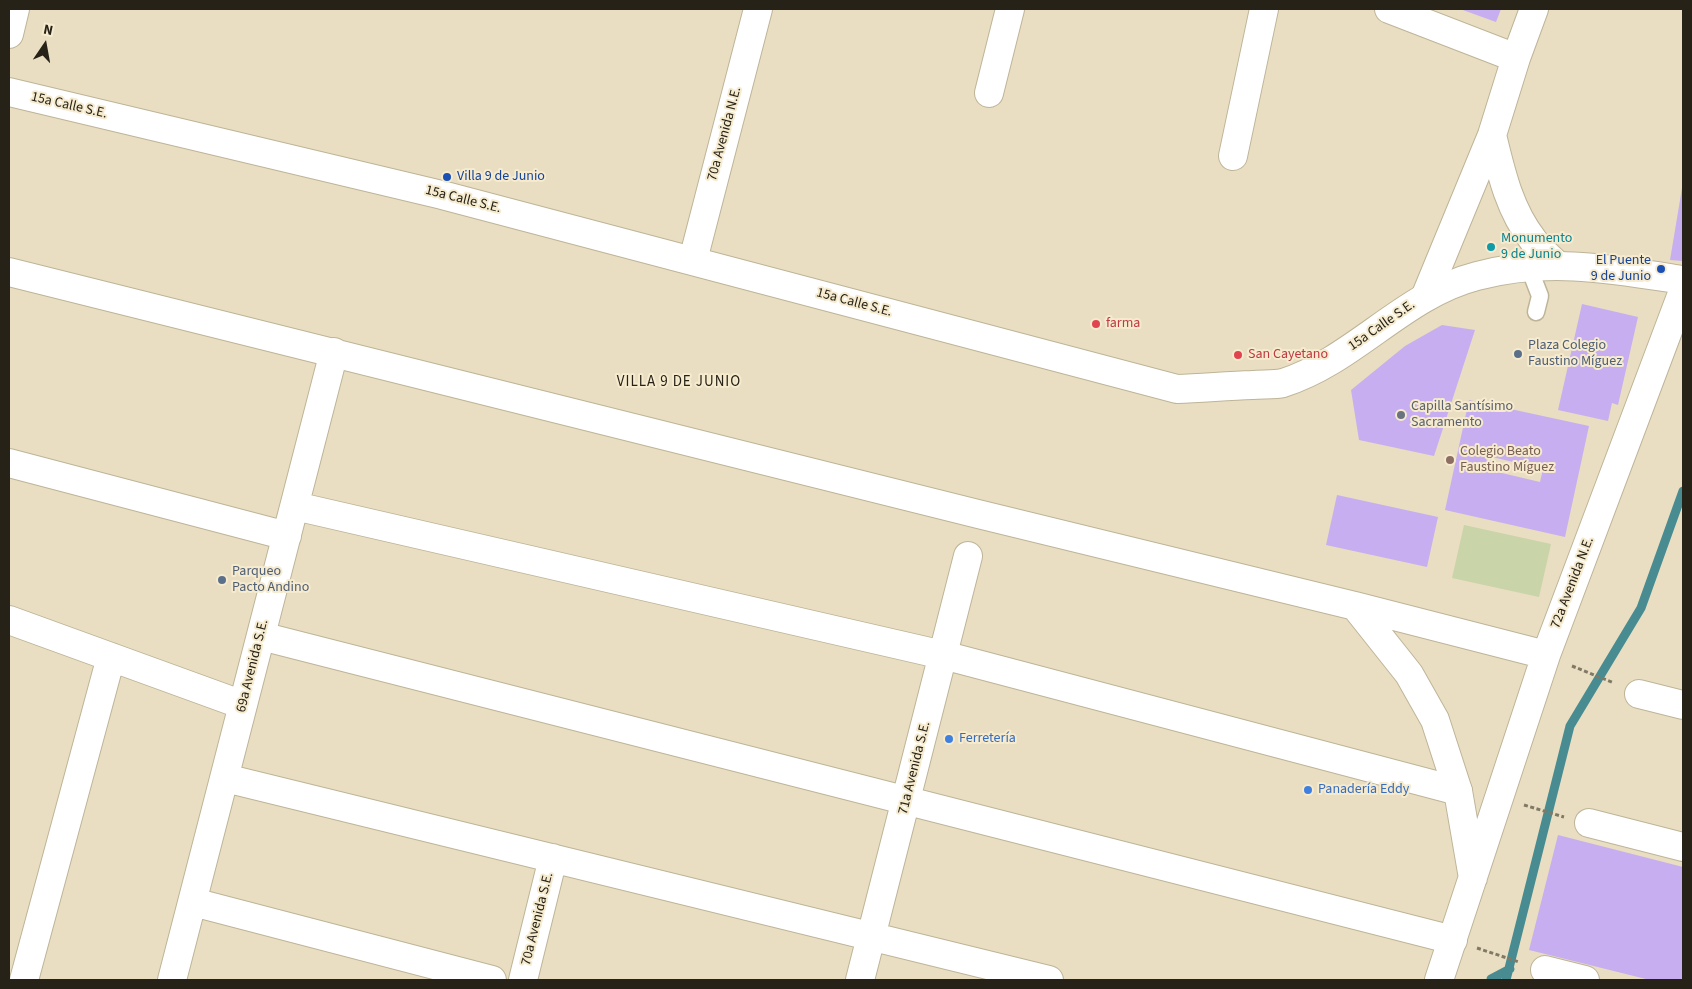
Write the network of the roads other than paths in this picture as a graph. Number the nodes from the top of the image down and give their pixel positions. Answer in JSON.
{"nodes":[{"id":1,"x":15,"y":9,"type":"edge"},
{"id":2,"x":758,"y":9,"type":"edge"},
{"id":3,"x":1010,"y":9,"type":"edge"},
{"id":4,"x":1264,"y":9,"type":"edge"},
{"id":5,"x":1389,"y":9,"type":"edge"},
{"id":6,"x":1534,"y":9,"type":"edge"},
{"id":7,"x":9,"y":34,"type":"edge"},
{"id":8,"x":1516,"y":58,"type":"junction"},
{"id":9,"x":9,"y":92,"type":"edge"},
{"id":10,"x":989,"y":94,"type":"dead end"},
{"id":11,"x":1492,"y":135,"type":"junction"},
{"id":12,"x":1233,"y":156,"type":"dead end"},
{"id":13,"x":693,"y":260,"type":"junction"},
{"id":14,"x":1528,"y":265,"type":"junction"},
{"id":15,"x":1557,"y":265,"type":"junction"},
{"id":16,"x":9,"y":272,"type":"edge"},
{"id":17,"x":1683,"y":280,"type":"edge"},
{"id":18,"x":1683,"y":291,"type":"edge"},
{"id":19,"x":1426,"y":295,"type":"junction"},
{"id":20,"x":1536,"y":312,"type":"dead end"},
{"id":21,"x":334,"y":352,"type":"junction"},
{"id":22,"x":9,"y":463,"type":"edge"},
{"id":23,"x":295,"y":506,"type":"junction"},
{"id":24,"x":287,"y":536,"type":"junction"},
{"id":25,"x":968,"y":556,"type":"dead end"},
{"id":26,"x":1354,"y":606,"type":"junction"},
{"id":27,"x":9,"y":620,"type":"edge"},
{"id":28,"x":261,"y":636,"type":"junction"},
{"id":29,"x":943,"y":655,"type":"junction"},
{"id":30,"x":111,"y":657,"type":"junction"},
{"id":31,"x":1556,"y":660,"type":"junction"},
{"id":32,"x":1639,"y":694,"type":"dead end"},
{"id":33,"x":1683,"y":704,"type":"edge"},
{"id":34,"x":243,"y":705,"type":"junction"},
{"id":35,"x":225,"y":778,"type":"junction"},
{"id":36,"x":1458,"y":791,"type":"junction"},
{"id":37,"x":907,"y":800,"type":"junction"},
{"id":38,"x":1579,"y":820,"type":"road end"},
{"id":39,"x":1683,"y":847,"type":"edge"},
{"id":40,"x":553,"y":858,"type":"junction"},
{"id":41,"x":1473,"y":878,"type":"junction"},
{"id":42,"x":193,"y":902,"type":"junction"},
{"id":43,"x":871,"y":936,"type":"junction"},
{"id":44,"x":1463,"y":943,"type":"junction"},
{"id":45,"x":1533,"y":966,"type":"road end"},
{"id":46,"x":24,"y":980,"type":"edge"},
{"id":47,"x":172,"y":980,"type":"edge"},
{"id":48,"x":492,"y":980,"type":"edge"},
{"id":49,"x":523,"y":980,"type":"edge"},
{"id":50,"x":860,"y":980,"type":"edge"},
{"id":51,"x":1049,"y":980,"type":"edge"},
{"id":52,"x":1439,"y":980,"type":"edge"},
{"id":53,"x":1585,"y":980,"type":"edge"}],
"edges":[{"from":1,"to":7,"type":"street"},
{"from":2,"to":13,"type":"street","name":"70a Avenida N.E."},
{"from":3,"to":10,"type":"street"},
{"from":4,"to":12,"type":"street"},
{"from":5,"to":8,"type":"street"},
{"from":6,"to":8,"type":"street"},
{"from":8,"to":11,"type":"street"},
{"from":9,"to":13,"type":"street","name":"15a Calle S.E."},
{"from":11,"to":15,"type":"street"},
{"from":11,"to":19,"type":"street"},
{"from":13,"to":19,"type":"street","name":"15a Calle S.E."},
{"from":14,"to":15,"type":"street","name":"15a Calle S.E."},
{"from":14,"to":19,"type":"street","name":"15a Calle S.E."},
{"from":14,"to":20,"type":"lane"},
{"from":15,"to":17,"type":"street","name":"15a Calle S.E."},
{"from":16,"to":21,"type":"street"},
{"from":18,"to":31,"type":"street","name":"72a Avenida N.E."},
{"from":21,"to":23,"type":"street","name":"69a Avenida S.E."},
{"from":21,"to":26,"type":"street"},
{"from":22,"to":24,"type":"street"},
{"from":23,"to":24,"type":"street","name":"69a Avenida S.E."},
{"from":23,"to":29,"type":"street"},
{"from":24,"to":28,"type":"street","name":"69a Avenida S.E."},
{"from":25,"to":29,"type":"street","name":"71a Avenida S.E."},
{"from":26,"to":31,"type":"street"},
{"from":26,"to":36,"type":"street"},
{"from":27,"to":30,"type":"street"},
{"from":28,"to":34,"type":"street","name":"69a Avenida S.E."},
{"from":28,"to":37,"type":"street"},
{"from":29,"to":36,"type":"street"},
{"from":29,"to":37,"type":"street","name":"71a Avenida S.E."},
{"from":30,"to":34,"type":"street"},
{"from":30,"to":46,"type":"street"},
{"from":31,"to":41,"type":"street","name":"72a Avenida N.E."},
{"from":32,"to":33,"type":"street"},
{"from":34,"to":35,"type":"street","name":"69a Avenida S.E."},
{"from":35,"to":40,"type":"street"},
{"from":35,"to":42,"type":"street","name":"69a Avenida S.E."},
{"from":36,"to":41,"type":"street"},
{"from":37,"to":43,"type":"street","name":"71a Avenida S.E."},
{"from":37,"to":44,"type":"street"},
{"from":38,"to":39,"type":"street"},
{"from":40,"to":43,"type":"street"},
{"from":40,"to":49,"type":"street","name":"70a Avenida S.E."},
{"from":41,"to":44,"type":"street","name":"72a Avenida N.E."},
{"from":42,"to":47,"type":"street","name":"69a Avenida S.E."},
{"from":42,"to":48,"type":"street"},
{"from":43,"to":50,"type":"street","name":"71a Avenida S.E."},
{"from":43,"to":51,"type":"street"},
{"from":44,"to":52,"type":"street","name":"72a Avenida N.E."},
{"from":45,"to":53,"type":"street"}]}
